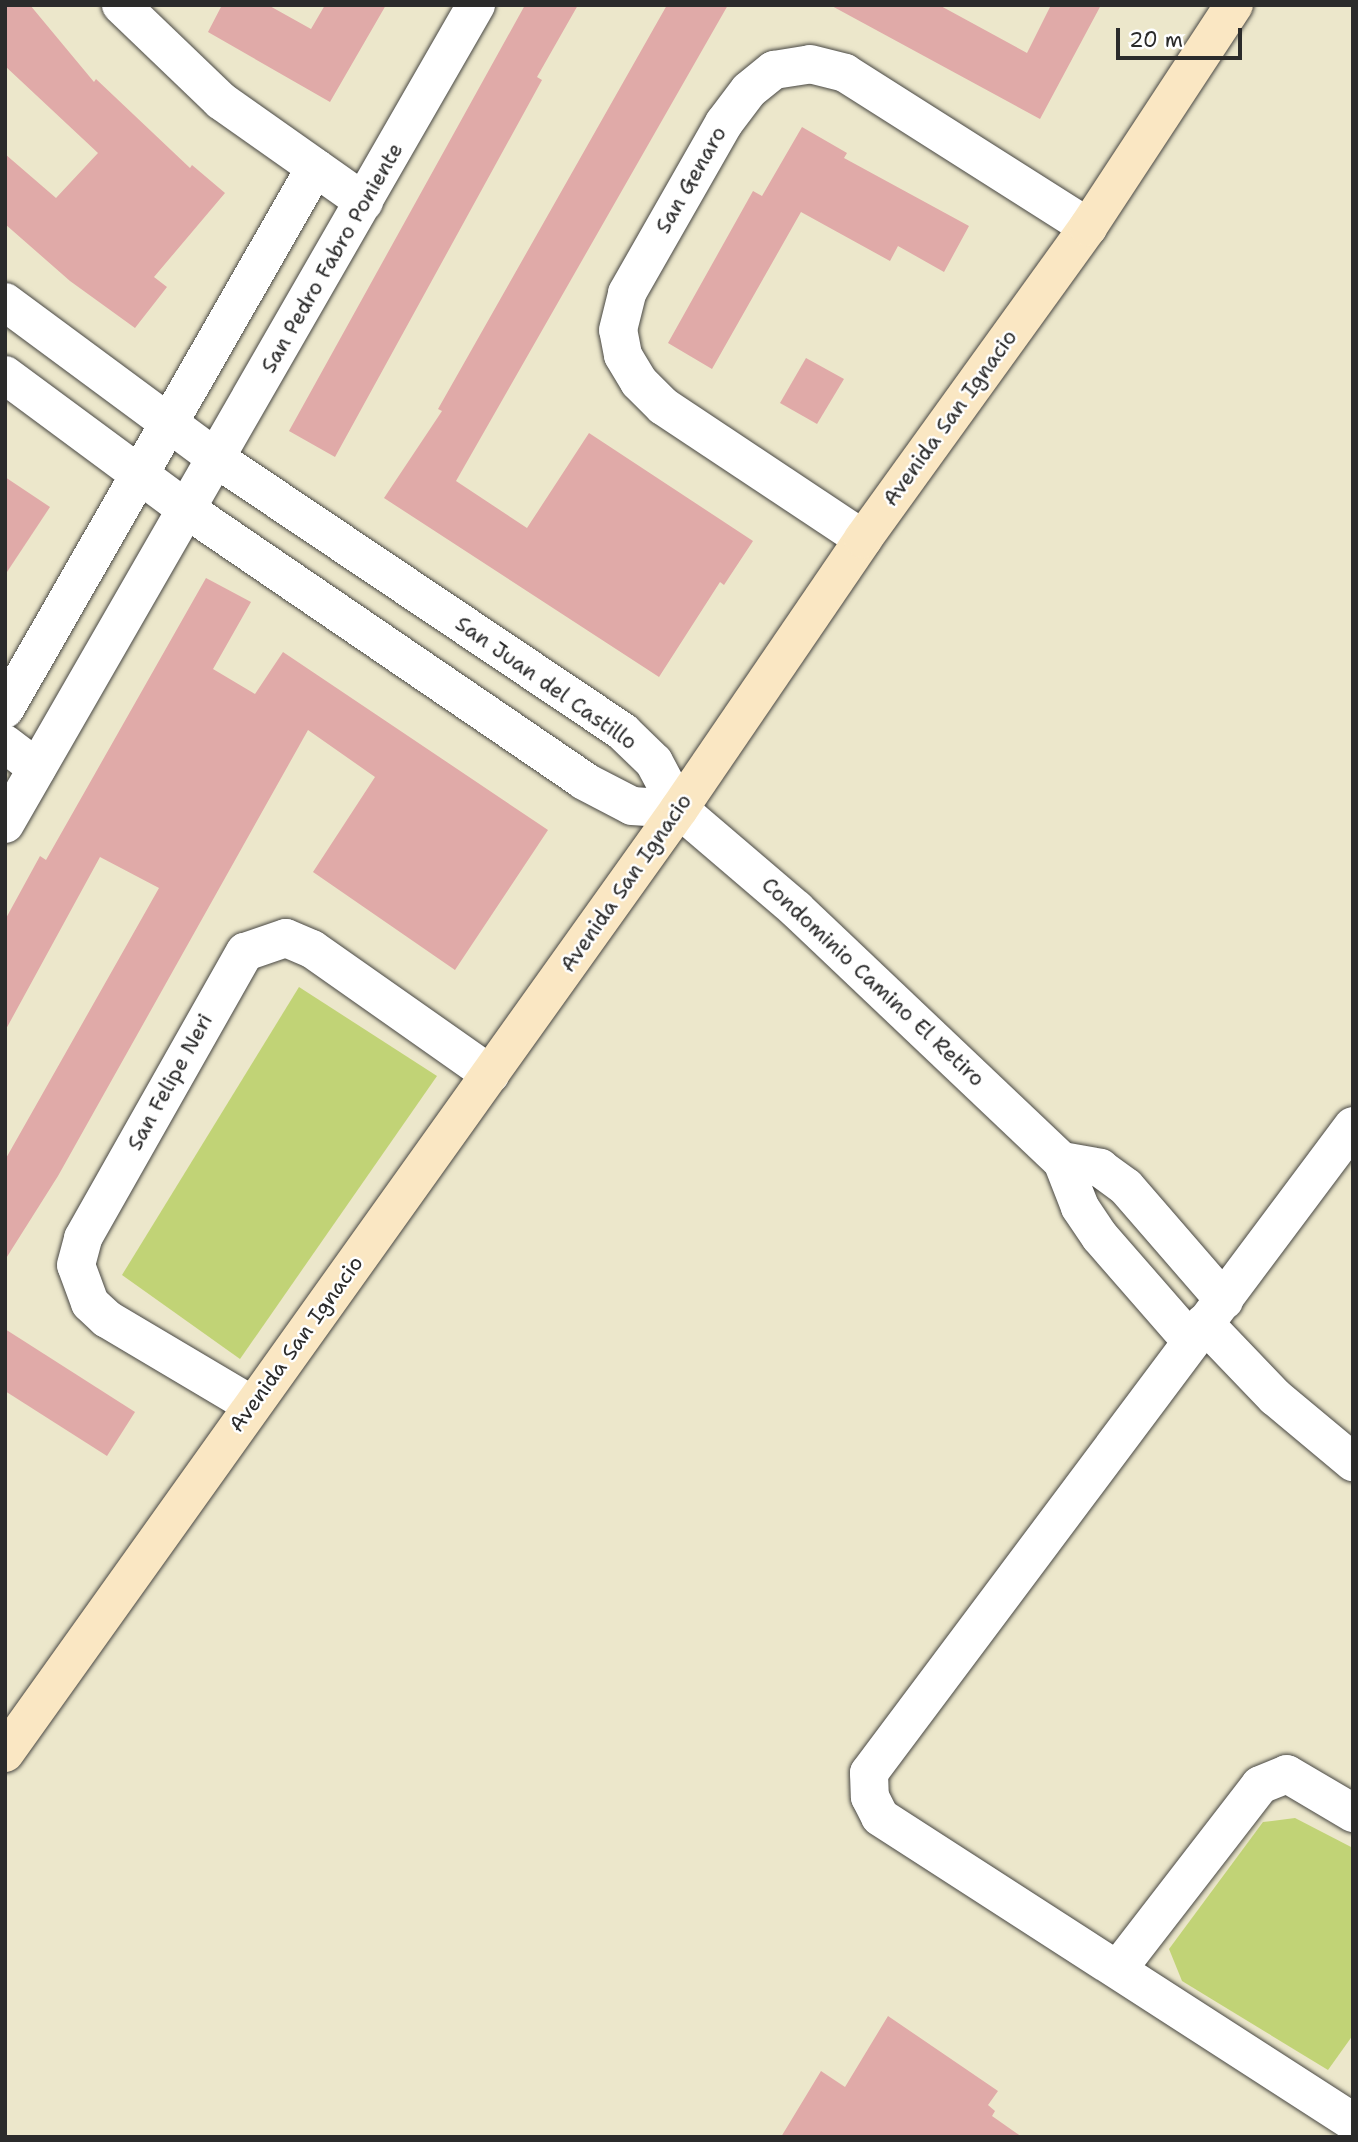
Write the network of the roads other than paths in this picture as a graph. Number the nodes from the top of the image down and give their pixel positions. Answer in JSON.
{"nodes":[{"id":1,"x":121,"y":5,"type":"edge"},
{"id":2,"x":476,"y":5,"type":"edge"},
{"id":3,"x":1234,"y":5,"type":"edge"},
{"id":4,"x":315,"y":168,"type":"junction"},
{"id":5,"x":364,"y":202,"type":"junction"},
{"id":6,"x":1088,"y":227,"type":"junction"},
{"id":7,"x":5,"y":302,"type":"edge"},
{"id":8,"x":5,"y":375,"type":"edge"},
{"id":9,"x":169,"y":425,"type":"junction"},
{"id":10,"x":217,"y":459,"type":"junction"},
{"id":11,"x":142,"y":476,"type":"junction"},
{"id":12,"x":186,"y":509,"type":"junction"},
{"id":13,"x":863,"y":539,"type":"junction"},
{"id":14,"x":344,"y":545,"type":"junction"},
{"id":15,"x":310,"y":594,"type":"junction"},
{"id":16,"x":5,"y":709,"type":"edge"},
{"id":17,"x":5,"y":744,"type":"edge"},
{"id":18,"x":37,"y":768,"type":"junction"},
{"id":19,"x":680,"y":809,"type":"junction"},
{"id":20,"x":5,"y":824,"type":"edge"},
{"id":21,"x":491,"y":1074,"type":"junction"},
{"id":22,"x":1353,"y":1126,"type":"edge"},
{"id":23,"x":1062,"y":1161,"type":"junction"},
{"id":24,"x":1206,"y":1321,"type":"junction"},
{"id":25,"x":252,"y":1405,"type":"junction"},
{"id":26,"x":1353,"y":1462,"type":"edge"},
{"id":27,"x":5,"y":1753,"type":"edge"},
{"id":28,"x":1353,"y":1813,"type":"edge"},
{"id":29,"x":1118,"y":1969,"type":"junction"},
{"id":30,"x":1353,"y":2122,"type":"edge"}],
"edges":[{"from":1,"to":4,"type":"street"},
{"from":2,"to":5,"type":"street","name":"San Pedro Fabro Poniente"},
{"from":3,"to":6,"type":"main road","name":"Avenida San Ignacio"},
{"from":4,"to":5,"type":"street"},
{"from":4,"to":9,"type":"street"},
{"from":5,"to":10,"type":"street","name":"San Pedro Fabro Poniente"},
{"from":6,"to":13,"type":"main road","name":"Avenida San Ignacio"},
{"from":6,"to":13,"type":"street","name":"San Genaro"},
{"from":7,"to":9,"type":"street","name":"San Juan del Castillo"},
{"from":8,"to":11,"type":"street"},
{"from":9,"to":10,"type":"street","name":"San Juan del Castillo"},
{"from":9,"to":11,"type":"street"},
{"from":10,"to":12,"type":"street","name":"San Pedro Fabro Poniente"},
{"from":10,"to":14,"type":"street","name":"San Juan del Castillo"},
{"from":11,"to":12,"type":"street"},
{"from":11,"to":16,"type":"street"},
{"from":12,"to":15,"type":"street"},
{"from":12,"to":18,"type":"street","name":"San Pedro Fabro Poniente"},
{"from":13,"to":19,"type":"main road","name":"Avenida San Ignacio"},
{"from":14,"to":15,"type":"street"},
{"from":14,"to":19,"type":"street","name":"San Juan del Castillo"},
{"from":15,"to":19,"type":"street"},
{"from":17,"to":18,"type":"street"},
{"from":18,"to":20,"type":"street","name":"San Pedro Fabro Poniente"},
{"from":19,"to":21,"type":"main road","name":"Avenida San Ignacio"},
{"from":19,"to":23,"type":"street","name":"Condominio Camino El Retiro"},
{"from":21,"to":25,"type":"main road","name":"Avenida San Ignacio"},
{"from":21,"to":25,"type":"street","name":"San Felipe Neri"},
{"from":22,"to":24,"type":"street"},
{"from":23,"to":24,"type":"street","name":"Condominio Camino El Retiro"},
{"from":23,"to":24,"type":"street"},
{"from":24,"to":26,"type":"street"},
{"from":24,"to":29,"type":"street"},
{"from":25,"to":27,"type":"main road","name":"Avenida San Ignacio"},
{"from":28,"to":29,"type":"street"},
{"from":29,"to":30,"type":"street"}]}
